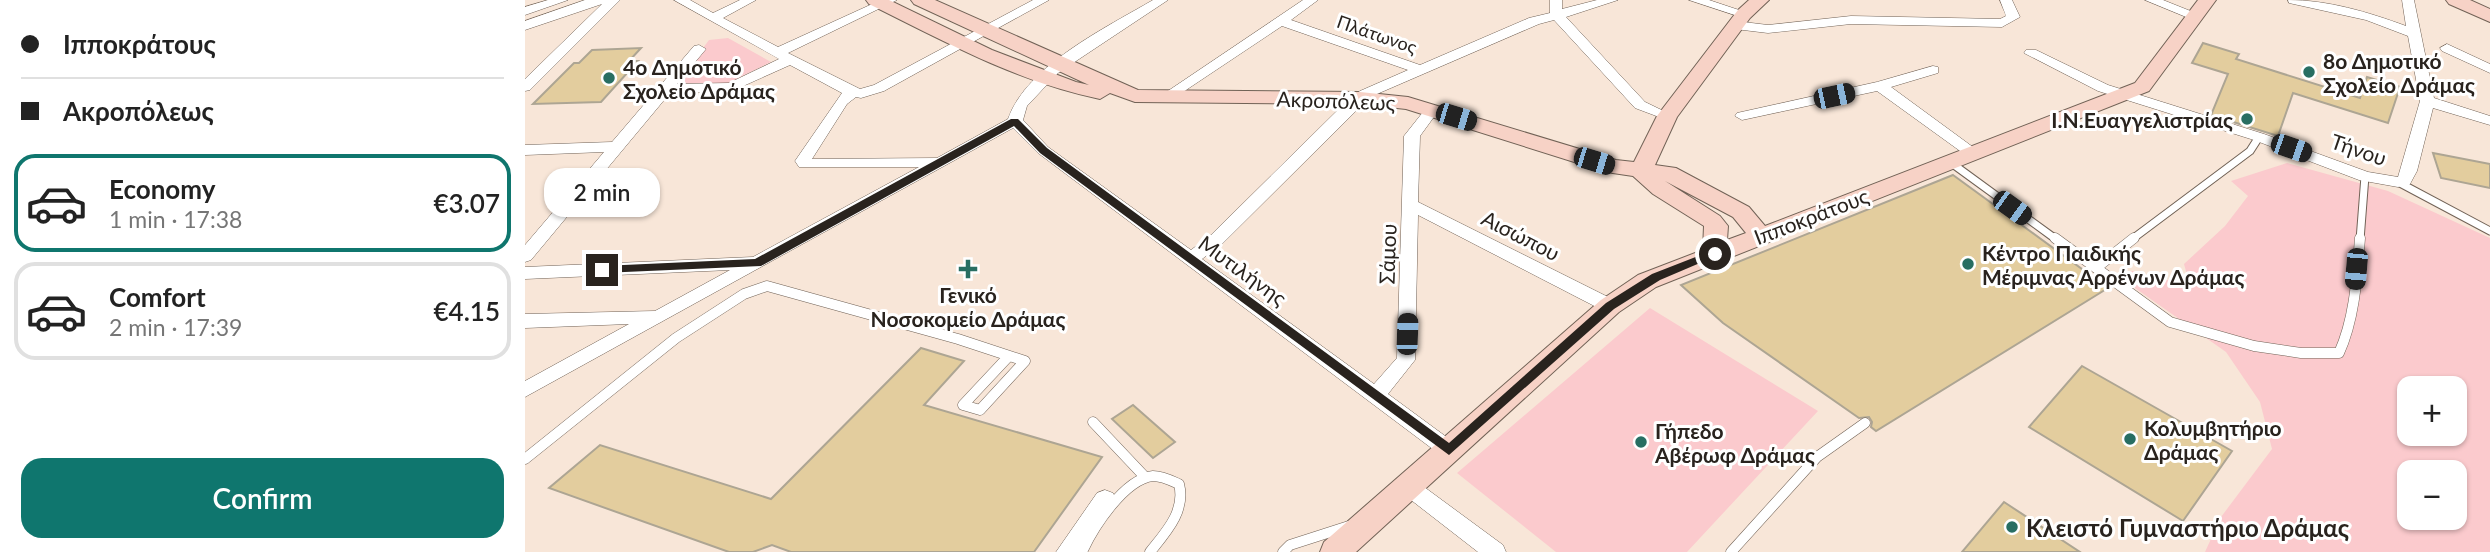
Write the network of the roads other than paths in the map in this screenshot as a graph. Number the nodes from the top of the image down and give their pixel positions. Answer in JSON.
{"nodes":[{"id":1,"x":563,"y":0,"type":"edge"},
{"id":2,"x":604,"y":0,"type":"edge"},
{"id":3,"x":614,"y":0,"type":"edge"},
{"id":4,"x":680,"y":0,"type":"edge"},
{"id":5,"x":751,"y":0,"type":"edge"},
{"id":6,"x":920,"y":0,"type":"edge"},
{"id":7,"x":1043,"y":0,"type":"edge"},
{"id":8,"x":1162,"y":0,"type":"edge"},
{"id":9,"x":1312,"y":0,"type":"edge"},
{"id":10,"x":1612,"y":0,"type":"edge"},
{"id":11,"x":1695,"y":0,"type":"edge"},
{"id":12,"x":2006,"y":0,"type":"edge"},
{"id":13,"x":2151,"y":0,"type":"edge"},
{"id":14,"x":2294,"y":0,"type":"edge"},
{"id":15,"x":2408,"y":0,"type":"edge"},
{"id":16,"x":2455,"y":0,"type":"edge"},
{"id":17,"x":882,"y":1,"type":"edge"},
{"id":18,"x":1556,"y":7,"type":"edge"},
{"id":19,"x":2202,"y":8,"type":"edge"},
{"id":20,"x":525,"y":12,"type":"edge"},
{"id":21,"x":1746,"y":13,"type":"edge"},
{"id":22,"x":2490,"y":16,"type":"edge"},
{"id":23,"x":712,"y":18,"type":"junction"},
{"id":24,"x":1281,"y":21,"type":"junction"},
{"id":25,"x":525,"y":26,"type":"edge"},
{"id":26,"x":986,"y":30,"type":"junction"},
{"id":27,"x":2416,"y":34,"type":"junction"},
{"id":28,"x":964,"y":42,"type":"junction"},
{"id":29,"x":699,"y":48,"type":"dead end"},
{"id":30,"x":2447,"y":48,"type":"dead end"},
{"id":31,"x":2031,"y":53,"type":"dead end"},
{"id":32,"x":783,"y":57,"type":"junction"},
{"id":33,"x":1061,"y":65,"type":"junction"},
{"id":34,"x":2490,"y":69,"type":"edge"},
{"id":35,"x":1421,"y":70,"type":"junction"},
{"id":36,"x":1933,"y":70,"type":"dead end"},
{"id":37,"x":1042,"y":78,"type":"junction"},
{"id":38,"x":1880,"y":86,"type":"junction"},
{"id":39,"x":525,"y":87,"type":"edge"},
{"id":40,"x":665,"y":89,"type":"junction"},
{"id":41,"x":852,"y":93,"type":"junction"},
{"id":42,"x":2126,"y":94,"type":"junction"},
{"id":43,"x":1135,"y":96,"type":"junction"},
{"id":44,"x":1166,"y":97,"type":"junction"},
{"id":45,"x":1360,"y":98,"type":"junction"},
{"id":46,"x":2427,"y":101,"type":"junction"},
{"id":47,"x":1432,"y":110,"type":"junction"},
{"id":48,"x":1667,"y":116,"type":"junction"},
{"id":49,"x":1742,"y":116,"type":"dead end"},
{"id":50,"x":1015,"y":121,"type":"junction"},
{"id":51,"x":2490,"y":121,"type":"edge"},
{"id":52,"x":2259,"y":137,"type":"junction"},
{"id":53,"x":617,"y":147,"type":"junction"},
{"id":54,"x":525,"y":150,"type":"edge"},
{"id":55,"x":1972,"y":153,"type":"junction"},
{"id":56,"x":939,"y":162,"type":"junction"},
{"id":57,"x":1950,"y":162,"type":"junction"},
{"id":58,"x":1641,"y":172,"type":"junction"},
{"id":59,"x":2365,"y":176,"type":"junction"},
{"id":60,"x":2398,"y":182,"type":"junction"},
{"id":61,"x":1412,"y":205,"type":"junction"},
{"id":62,"x":2490,"y":231,"type":"edge"},
{"id":63,"x":1761,"y":236,"type":"junction"},
{"id":64,"x":1715,"y":254,"type":"junction"},
{"id":65,"x":525,"y":256,"type":"edge"},
{"id":66,"x":1191,"y":259,"type":"junction"},
{"id":67,"x":757,"y":263,"type":"junction"},
{"id":68,"x":2096,"y":268,"type":"junction"},
{"id":69,"x":525,"y":272,"type":"edge"},
{"id":70,"x":1610,"y":306,"type":"junction"},
{"id":71,"x":660,"y":317,"type":"junction"},
{"id":72,"x":525,"y":321,"type":"edge"},
{"id":73,"x":1008,"y":357,"type":"junction"},
{"id":74,"x":525,"y":390,"type":"edge"},
{"id":75,"x":1375,"y":395,"type":"junction"},
{"id":76,"x":1093,"y":422,"type":"dead end"},
{"id":77,"x":1865,"y":423,"type":"dead end"},
{"id":78,"x":1449,"y":450,"type":"junction"},
{"id":79,"x":525,"y":459,"type":"edge"},
{"id":80,"x":1145,"y":477,"type":"junction"},
{"id":81,"x":1409,"y":487,"type":"junction"},
{"id":82,"x":1104,"y":499,"type":"junction"},
{"id":83,"x":1374,"y":517,"type":"junction"},
{"id":84,"x":1067,"y":552,"type":"edge"},
{"id":85,"x":1082,"y":552,"type":"edge"},
{"id":86,"x":1150,"y":552,"type":"edge"},
{"id":87,"x":1283,"y":552,"type":"edge"},
{"id":88,"x":1335,"y":552,"type":"edge"},
{"id":89,"x":1495,"y":552,"type":"edge"},
{"id":90,"x":1731,"y":552,"type":"edge"}],
"edges":[{"from":1,"to":20,"type":"street"},
{"from":2,"to":25,"type":"street"},
{"from":3,"to":39,"type":"street"},
{"from":4,"to":23,"type":"street"},
{"from":5,"to":23,"type":"street"},
{"from":6,"to":26,"type":"street","name":"Ακροπόλεως"},
{"from":7,"to":26,"type":"street"},
{"from":8,"to":33,"type":"street"},
{"from":9,"to":24,"type":"street"},
{"from":10,"to":18,"type":"street"},
{"from":11,"to":21,"type":"street"},
{"from":12,"to":21,"type":"street"},
{"from":13,"to":19,"type":"street"},
{"from":14,"to":27,"type":"street"},
{"from":15,"to":27,"type":"street","name":"Τήνου"},
{"from":16,"to":22,"type":"street"},
{"from":17,"to":28,"type":"street"},
{"from":17,"to":32,"type":"street"},
{"from":18,"to":35,"type":"street"},
{"from":18,"to":48,"type":"street"},
{"from":19,"to":42,"type":"street","name":"Ιπποκράτους"},
{"from":21,"to":48,"type":"street"},
{"from":23,"to":32,"type":"street"},
{"from":24,"to":35,"type":"street","name":"Πλάτωνος"},
{"from":24,"to":44,"type":"street"},
{"from":26,"to":28,"type":"street"},
{"from":26,"to":33,"type":"street","name":"Ακροπόλεως"},
{"from":27,"to":46,"type":"street","name":"Τήνου"},
{"from":28,"to":37,"type":"street"},
{"from":28,"to":41,"type":"street"},
{"from":29,"to":40,"type":"street"},
{"from":30,"to":34,"type":"street"},
{"from":31,"to":42,"type":"street","name":"Τήνου"},
{"from":32,"to":40,"type":"street"},
{"from":32,"to":41,"type":"street"},
{"from":33,"to":37,"type":"street"},
{"from":33,"to":43,"type":"street","name":"Ακροπόλεως"},
{"from":35,"to":45,"type":"street"},
{"from":36,"to":38,"type":"street"},
{"from":37,"to":43,"type":"street"},
{"from":37,"to":50,"type":"street"},
{"from":38,"to":49,"type":"street"},
{"from":38,"to":55,"type":"street"},
{"from":40,"to":53,"type":"street"},
{"from":41,"to":56,"type":"street"},
{"from":42,"to":52,"type":"street","name":"Τήνου"},
{"from":42,"to":55,"type":"street","name":"Ιπποκράτους"},
{"from":43,"to":44,"type":"street","name":"Ακροπόλεως"},
{"from":44,"to":45,"type":"street","name":"Ακροπόλεως"},
{"from":45,"to":47,"type":"street","name":"Ακροπόλεως"},
{"from":45,"to":66,"type":"street"},
{"from":46,"to":51,"type":"street"},
{"from":46,"to":60,"type":"street","name":"Τήνου"},
{"from":47,"to":58,"type":"street","name":"Ακροπόλεως"},
{"from":47,"to":61,"type":"street","name":"Σάμου"},
{"from":48,"to":58,"type":"street"},
{"from":50,"to":56,"type":"street"},
{"from":50,"to":66,"type":"street","name":"Μυτιλήνης"},
{"from":52,"to":59,"type":"street","name":"Τήνου"},
{"from":52,"to":68,"type":"lane"},
{"from":53,"to":54,"type":"street"},
{"from":53,"to":65,"type":"street"},
{"from":55,"to":57,"type":"street","name":"Ιπποκράτους"},
{"from":56,"to":67,"type":"street"},
{"from":57,"to":63,"type":"street","name":"Ιπποκράτους"},
{"from":57,"to":68,"type":"lane"},
{"from":58,"to":63,"type":"street"},
{"from":58,"to":64,"type":"street","name":"Ακροπόλεως"},
{"from":59,"to":60,"type":"street","name":"Τήνου"},
{"from":59,"to":68,"type":"lane"},
{"from":60,"to":62,"type":"lane"},
{"from":61,"to":70,"type":"street","name":"Αισώπου"},
{"from":61,"to":75,"type":"street","name":"Σάμου"},
{"from":63,"to":64,"type":"street","name":"Ιπποκράτους"},
{"from":64,"to":70,"type":"street","name":"Ιπποκράτους"},
{"from":66,"to":75,"type":"street","name":"Μυτιλήνης"},
{"from":67,"to":69,"type":"street"},
{"from":67,"to":71,"type":"street"},
{"from":70,"to":78,"type":"street","name":"Ιπποκράτους"},
{"from":71,"to":72,"type":"street"},
{"from":71,"to":74,"type":"street"},
{"from":73,"to":73,"type":"lane"},
{"from":73,"to":79,"type":"lane"},
{"from":75,"to":78,"type":"street","name":"Μυτιλήνης"},
{"from":76,"to":80,"type":"lane"},
{"from":77,"to":90,"type":"lane"},
{"from":78,"to":81,"type":"street","name":"Ιπποκράτους"},
{"from":80,"to":82,"type":"lane"},
{"from":80,"to":86,"type":"lane"},
{"from":81,"to":83,"type":"street","name":"Ιπποκράτους"},
{"from":81,"to":89,"type":"street"},
{"from":82,"to":84,"type":"street"},
{"from":82,"to":85,"type":"lane"},
{"from":83,"to":87,"type":"lane"},
{"from":83,"to":88,"type":"street","name":"Ιπποκράτους"}]}
